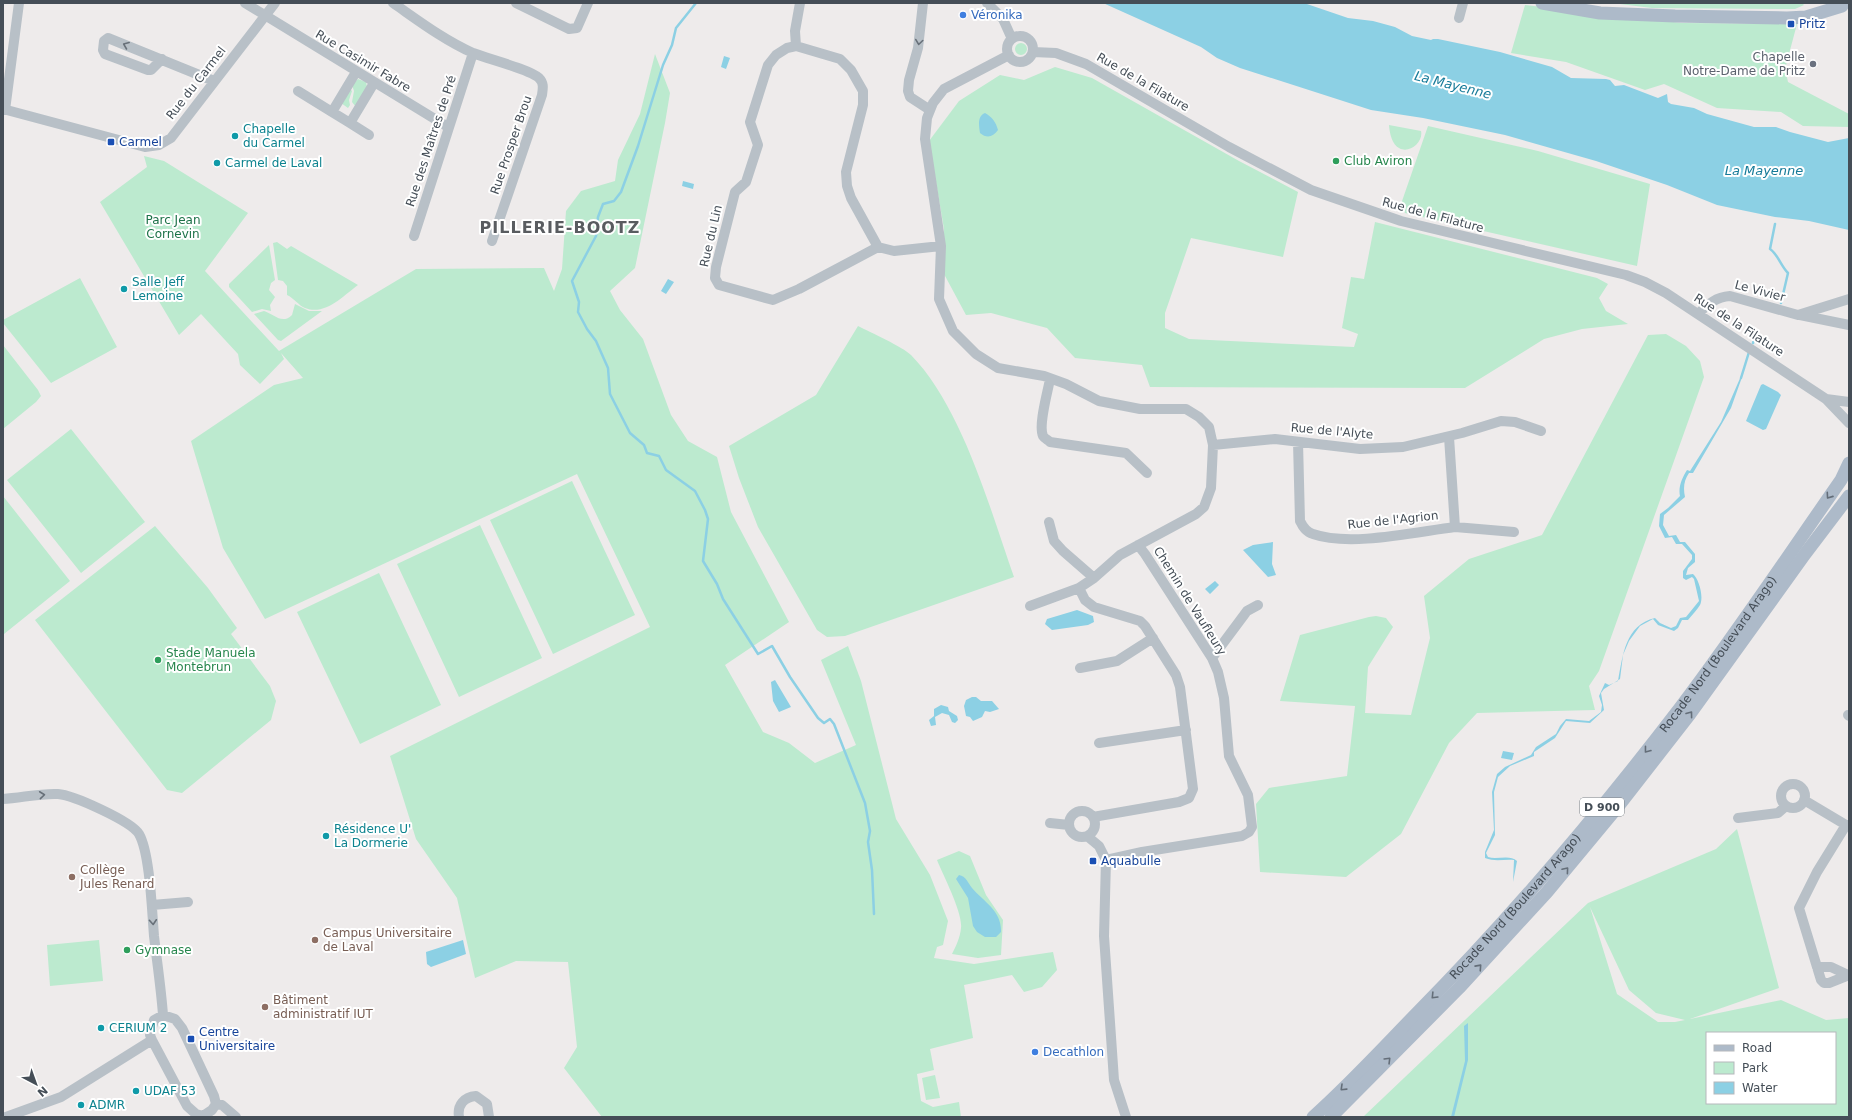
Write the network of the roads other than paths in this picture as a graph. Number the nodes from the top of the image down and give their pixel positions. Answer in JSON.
{"nodes":[{"id":1,"x":19,"y":3,"type":"edge"},
{"id":2,"x":245,"y":3,"type":"edge"},
{"id":3,"x":275,"y":3,"type":"edge"},
{"id":4,"x":393,"y":3,"type":"edge"},
{"id":5,"x":516,"y":3,"type":"edge"},
{"id":6,"x":588,"y":3,"type":"edge"},
{"id":7,"x":800,"y":3,"type":"edge"},
{"id":8,"x":923,"y":3,"type":"edge"},
{"id":9,"x":987,"y":3,"type":"edge"},
{"id":10,"x":1463,"y":3,"type":"edge"},
{"id":11,"x":1542,"y":3,"type":"edge"},
{"id":12,"x":1844,"y":7,"type":"edge"},
{"id":13,"x":265,"y":16,"type":"junction"},
{"id":14,"x":1459,"y":18,"type":"dead end"},
{"id":15,"x":1012,"y":39,"type":"junction"},
{"id":16,"x":796,"y":46,"type":"junction"},
{"id":17,"x":1033,"y":52,"type":"junction"},
{"id":18,"x":473,"y":53,"type":"junction"},
{"id":19,"x":1009,"y":55,"type":"junction"},
{"id":20,"x":162,"y":59,"type":"junction"},
{"id":21,"x":356,"y":72,"type":"junction"},
{"id":22,"x":214,"y":81,"type":"junction"},
{"id":23,"x":374,"y":83,"type":"junction"},
{"id":24,"x":298,"y":91,"type":"dead end"},
{"id":25,"x":4,"y":110,"type":"edge"},
{"id":26,"x":930,"y":110,"type":"junction"},
{"id":27,"x":332,"y":112,"type":"junction"},
{"id":28,"x":350,"y":123,"type":"junction"},
{"id":29,"x":448,"y":127,"type":"junction"},
{"id":30,"x":369,"y":135,"type":"dead end"},
{"id":31,"x":414,"y":236,"type":"dead end"},
{"id":32,"x":492,"y":241,"type":"dead end"},
{"id":33,"x":941,"y":246,"type":"junction"},
{"id":34,"x":878,"y":247,"type":"junction"},
{"id":35,"x":1849,"y":299,"type":"edge"},
{"id":36,"x":1698,"y":314,"type":"junction"},
{"id":37,"x":1798,"y":315,"type":"junction"},
{"id":38,"x":1849,"y":325,"type":"edge"},
{"id":39,"x":1050,"y":379,"type":"junction"},
{"id":40,"x":1826,"y":399,"type":"junction"},
{"id":41,"x":1849,"y":402,"type":"edge"},
{"id":42,"x":1849,"y":423,"type":"edge"},
{"id":43,"x":1540,"y":431,"type":"dead end"},
{"id":44,"x":1449,"y":437,"type":"junction"},
{"id":45,"x":1298,"y":442,"type":"junction"},
{"id":46,"x":1213,"y":445,"type":"junction"},
{"id":47,"x":1849,"y":463,"type":"edge"},
{"id":48,"x":1147,"y":473,"type":"dead end"},
{"id":49,"x":1849,"y":496,"type":"edge"},
{"id":50,"x":1049,"y":522,"type":"dead end"},
{"id":51,"x":1455,"y":527,"type":"junction"},
{"id":52,"x":1514,"y":532,"type":"dead end"},
{"id":53,"x":1138,"y":545,"type":"junction"},
{"id":54,"x":1094,"y":578,"type":"junction"},
{"id":55,"x":1079,"y":588,"type":"junction"},
{"id":56,"x":1258,"y":605,"type":"dead end"},
{"id":57,"x":1030,"y":606,"type":"dead end"},
{"id":58,"x":1153,"y":638,"type":"junction"},
{"id":59,"x":1212,"y":658,"type":"junction"},
{"id":60,"x":1080,"y":668,"type":"dead end"},
{"id":61,"x":1186,"y":730,"type":"junction"},
{"id":62,"x":1099,"y":743,"type":"dead end"},
{"id":63,"x":3,"y":799,"type":"edge"},
{"id":64,"x":1804,"y":800,"type":"junction"},
{"id":65,"x":1786,"y":806,"type":"junction"},
{"id":66,"x":1093,"y":817,"type":"junction"},
{"id":67,"x":1738,"y":818,"type":"dead end"},
{"id":68,"x":1050,"y":823,"type":"dead end"},
{"id":69,"x":1069,"y":825,"type":"junction"},
{"id":70,"x":1847,"y":825,"type":"edge"},
{"id":71,"x":1087,"y":836,"type":"junction"},
{"id":72,"x":1106,"y":860,"type":"junction"},
{"id":73,"x":188,"y":902,"type":"dead end"},
{"id":74,"x":152,"y":905,"type":"junction"},
{"id":75,"x":1817,"y":967,"type":"junction"},
{"id":76,"x":1848,"y":975,"type":"edge"},
{"id":77,"x":163,"y":1015,"type":"junction"},
{"id":78,"x":152,"y":1040,"type":"junction"},
{"id":79,"x":216,"y":1104,"type":"junction"},
{"id":80,"x":6,"y":1117,"type":"edge"},
{"id":81,"x":203,"y":1117,"type":"edge"},
{"id":82,"x":236,"y":1117,"type":"edge"},
{"id":83,"x":459,"y":1117,"type":"edge"},
{"id":84,"x":489,"y":1117,"type":"edge"},
{"id":85,"x":1126,"y":1117,"type":"edge"},
{"id":86,"x":1313,"y":1117,"type":"edge"},
{"id":87,"x":1331,"y":1117,"type":"edge"}],
"edges":[{"from":1,"to":25,"type":"street"},
{"from":2,"to":13,"type":"street","name":"Rue Casimir Fabre"},
{"from":3,"to":13,"type":"street","name":"Rue du Carmel"},
{"from":4,"to":18,"type":"street","name":"Rue Prosper Brou"},
{"from":5,"to":6,"type":"street"},
{"from":7,"to":16,"type":"street"},
{"from":8,"to":26,"type":"street","one_way":true},
{"from":9,"to":15,"type":"street"},
{"from":10,"to":14,"type":"street"},
{"from":11,"to":12,"type":"main road"},
{"from":13,"to":21,"type":"street","name":"Rue Casimir Fabre"},
{"from":13,"to":22,"type":"street","name":"Rue du Carmel"},
{"from":15,"to":17,"type":"street"},
{"from":15,"to":19,"type":"street"},
{"from":16,"to":34,"type":"street"},
{"from":16,"to":34,"type":"street","name":"Rue du Lin"},
{"from":17,"to":19,"type":"street"},
{"from":17,"to":36,"type":"street","name":"Rue de la Filature"},
{"from":18,"to":29,"type":"street","name":"Rue des Maîtres de Pré"},
{"from":18,"to":32,"type":"street","name":"Rue Prosper Brou"},
{"from":19,"to":26,"type":"street"},
{"from":20,"to":20,"type":"street","one_way":true},
{"from":20,"to":22,"type":"street"},
{"from":21,"to":23,"type":"street","name":"Rue Casimir Fabre"},
{"from":21,"to":27,"type":"street"},
{"from":22,"to":25,"type":"street","name":"Rue du Carmel"},
{"from":23,"to":28,"type":"street"},
{"from":23,"to":29,"type":"street","name":"Rue Casimir Fabre"},
{"from":24,"to":27,"type":"street"},
{"from":26,"to":33,"type":"street"},
{"from":27,"to":28,"type":"street"},
{"from":28,"to":30,"type":"street"},
{"from":29,"to":31,"type":"street","name":"Rue des Maîtres de Pré"},
{"from":33,"to":34,"type":"street"},
{"from":33,"to":39,"type":"street"},
{"from":35,"to":37,"type":"street","name":"Le Vivier"},
{"from":36,"to":37,"type":"street","name":"Le Vivier"},
{"from":36,"to":40,"type":"street","name":"Rue de la Filature"},
{"from":37,"to":38,"type":"street","name":"Le Vivier"},
{"from":39,"to":46,"type":"street"},
{"from":39,"to":48,"type":"street"},
{"from":40,"to":41,"type":"street","name":"Rue de la Filature"},
{"from":40,"to":42,"type":"street","name":"Rue de la Filature"},
{"from":43,"to":44,"type":"street","name":"Rue de l'Alyte"},
{"from":44,"to":45,"type":"street","name":"Rue de l'Alyte"},
{"from":44,"to":51,"type":"street","name":"Rue de l'Agrion"},
{"from":45,"to":46,"type":"street","name":"Rue de l'Alyte"},
{"from":45,"to":51,"type":"street","name":"Rue de l'Agrion"},
{"from":46,"to":53,"type":"street"},
{"from":47,"to":86,"type":"main road","name":"Rocade Nord (Boulevard Arago)","number":"D 900","one_way":true},
{"from":87,"to":49,"type":"main road","name":"Rocade Nord (Boulevard Arago)","number":"D 900","one_way":true},
{"from":50,"to":54,"type":"street"},
{"from":51,"to":52,"type":"street","name":"Rue de l'Agrion"},
{"from":53,"to":54,"type":"street"},
{"from":53,"to":59,"type":"street","name":"Chemin de Vaufleury"},
{"from":54,"to":55,"type":"street"},
{"from":55,"to":57,"type":"street"},
{"from":55,"to":58,"type":"street"},
{"from":56,"to":59,"type":"street"},
{"from":58,"to":60,"type":"street"},
{"from":58,"to":61,"type":"street"},
{"from":59,"to":72,"type":"street","name":"Chemin de Vaufleury"},
{"from":61,"to":62,"type":"street"},
{"from":61,"to":66,"type":"street"},
{"from":63,"to":74,"type":"street","one_way":true},
{"from":64,"to":65,"type":"street"},
{"from":64,"to":65,"type":"street"},
{"from":64,"to":70,"type":"street"},
{"from":65,"to":67,"type":"street"},
{"from":66,"to":69,"type":"street"},
{"from":66,"to":71,"type":"street"},
{"from":68,"to":69,"type":"street"},
{"from":69,"to":71,"type":"street"},
{"from":70,"to":75,"type":"street"},
{"from":71,"to":72,"type":"street"},
{"from":72,"to":85,"type":"street"},
{"from":73,"to":74,"type":"street"},
{"from":74,"to":77,"type":"street","one_way":true},
{"from":75,"to":76,"type":"street"},
{"from":75,"to":76,"type":"street"},
{"from":77,"to":78,"type":"street"},
{"from":77,"to":79,"type":"street"},
{"from":78,"to":80,"type":"street"},
{"from":78,"to":81,"type":"street"},
{"from":79,"to":81,"type":"street"},
{"from":79,"to":82,"type":"street"},
{"from":83,"to":84,"type":"street"}]}
